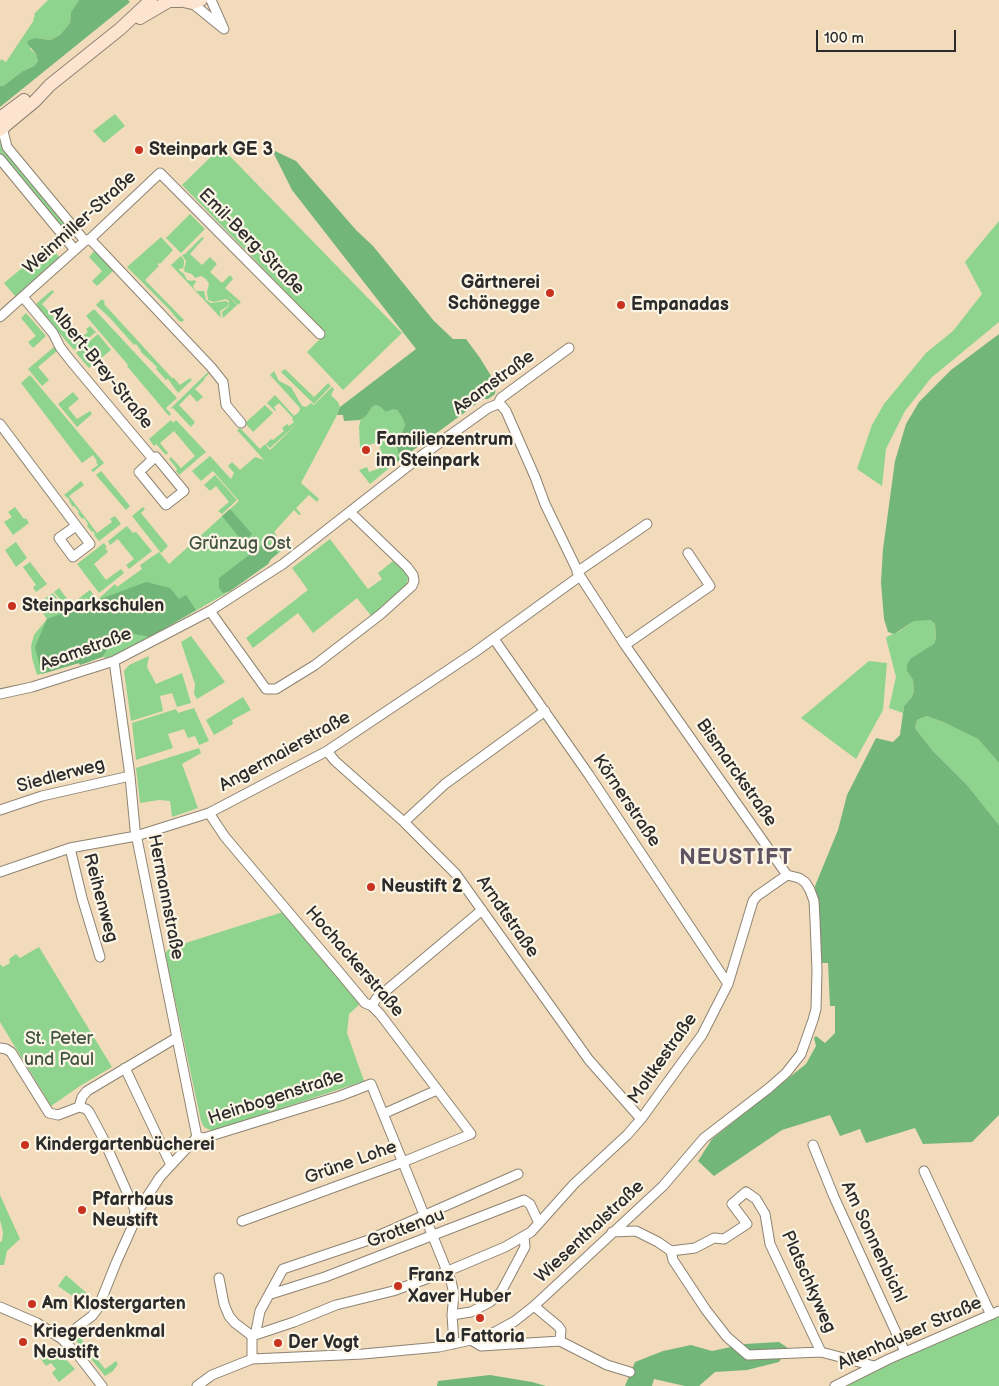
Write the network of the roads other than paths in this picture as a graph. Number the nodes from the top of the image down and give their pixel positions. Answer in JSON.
{"nodes":[{"id":1,"x":152,"y":0,"type":"edge"},
{"id":2,"x":211,"y":0,"type":"edge"},
{"id":3,"x":188,"y":1,"type":"edge"},
{"id":4,"x":120,"y":29,"type":"junction"},
{"id":5,"x":2,"y":121,"type":"edge"},
{"id":6,"x":0,"y":159,"type":"edge"},
{"id":7,"x":160,"y":173,"type":"joint"},
{"id":8,"x":88,"y":240,"type":"junction"},
{"id":9,"x":75,"y":250,"type":"junction"},
{"id":10,"x":23,"y":297,"type":"junction"},
{"id":11,"x":0,"y":317,"type":"edge"},
{"id":12,"x":320,"y":334,"type":"dead end"},
{"id":13,"x":569,"y":348,"type":"dead end"},
{"id":14,"x":498,"y":404,"type":"junction"},
{"id":15,"x":240,"y":423,"type":"dead end"},
{"id":16,"x":0,"y":424,"type":"edge"},
{"id":17,"x":153,"y":459,"type":"junction"},
{"id":18,"x":350,"y":513,"type":"junction"},
{"id":19,"x":647,"y":524,"type":"dead end"},
{"id":20,"x":76,"y":526,"type":"dead end"},
{"id":21,"x":688,"y":553,"type":"dead end"},
{"id":22,"x":578,"y":574,"type":"junction"},
{"id":23,"x":210,"y":611,"type":"junction"},
{"id":24,"x":494,"y":639,"type":"junction"},
{"id":25,"x":625,"y":645,"type":"junction"},
{"id":26,"x":114,"y":661,"type":"junction"},
{"id":27,"x":0,"y":694,"type":"edge"},
{"id":28,"x":545,"y":711,"type":"junction"},
{"id":29,"x":327,"y":751,"type":"junction"},
{"id":30,"x":130,"y":776,"type":"junction"},
{"id":31,"x":0,"y":810,"type":"edge"},
{"id":32,"x":209,"y":813,"type":"junction"},
{"id":33,"x":404,"y":822,"type":"junction"},
{"id":34,"x":136,"y":836,"type":"junction"},
{"id":35,"x":70,"y":848,"type":"junction"},
{"id":36,"x":0,"y":872,"type":"edge"},
{"id":37,"x":787,"y":875,"type":"junction"},
{"id":38,"x":482,"y":910,"type":"junction"},
{"id":39,"x":100,"y":957,"type":"dead end"},
{"id":40,"x":728,"y":984,"type":"junction"},
{"id":41,"x":372,"y":1006,"type":"junction"},
{"id":42,"x":808,"y":1036,"type":"joint"},
{"id":43,"x":176,"y":1038,"type":"junction"},
{"id":44,"x":0,"y":1048,"type":"edge"},
{"id":45,"x":125,"y":1068,"type":"junction"},
{"id":46,"x":437,"y":1090,"type":"junction"},
{"id":47,"x":79,"y":1107,"type":"junction"},
{"id":48,"x":384,"y":1114,"type":"junction"},
{"id":49,"x":641,"y":1119,"type":"junction"},
{"id":50,"x":471,"y":1134,"type":"joint"},
{"id":51,"x":197,"y":1136,"type":"junction"},
{"id":52,"x":813,"y":1145,"type":"dead end"},
{"id":53,"x":404,"y":1162,"type":"junction"},
{"id":54,"x":171,"y":1165,"type":"junction"},
{"id":55,"x":924,"y":1171,"type":"dead end"},
{"id":56,"x":518,"y":1174,"type":"dead end"},
{"id":57,"x":135,"y":1210,"type":"junction"},
{"id":58,"x":425,"y":1215,"type":"junction"},
{"id":59,"x":242,"y":1221,"type":"dead end"},
{"id":60,"x":539,"y":1223,"type":"junction"},
{"id":61,"x":612,"y":1232,"type":"junction"},
{"id":62,"x":433,"y":1236,"type":"junction"},
{"id":63,"x":524,"y":1237,"type":"junction"},
{"id":64,"x":672,"y":1252,"type":"junction"},
{"id":65,"x":448,"y":1271,"type":"junction"},
{"id":66,"x":219,"y":1278,"type":"dead end"},
{"id":67,"x":271,"y":1294,"type":"junction"},
{"id":68,"x":534,"y":1306,"type":"junction"},
{"id":69,"x":0,"y":1307,"type":"edge"},
{"id":70,"x":995,"y":1313,"type":"edge"},
{"id":71,"x":452,"y":1315,"type":"junction"},
{"id":72,"x":252,"y":1336,"type":"junction"},
{"id":73,"x":62,"y":1339,"type":"junction"},
{"id":74,"x":471,"y":1340,"type":"junction"},
{"id":75,"x":560,"y":1341,"type":"junction"},
{"id":76,"x":454,"y":1344,"type":"junction"},
{"id":77,"x":821,"y":1352,"type":"junction"},
{"id":78,"x":905,"y":1352,"type":"junction"},
{"id":79,"x":252,"y":1359,"type":"junction"},
{"id":80,"x":874,"y":1366,"type":"junction"},
{"id":81,"x":630,"y":1372,"type":"dead end"},
{"id":82,"x":102,"y":1386,"type":"edge"},
{"id":83,"x":198,"y":1386,"type":"edge"},
{"id":84,"x":836,"y":1386,"type":"edge"}],
"edges":[{"from":1,"to":4,"type":"main road"},
{"from":2,"to":3,"type":"street"},
{"from":3,"to":4,"type":"main road"},
{"from":4,"to":5,"type":"main road"},
{"from":5,"to":8,"type":"street"},
{"from":6,"to":9,"type":"street"},
{"from":7,"to":8,"type":"street","name":"Weinmiller-Straße"},
{"from":7,"to":12,"type":"street","name":"Emil-Berg-Straße"},
{"from":8,"to":9,"type":"street","name":"Weinmiller-Straße"},
{"from":8,"to":15,"type":"street"},
{"from":9,"to":10,"type":"street","name":"Weinmiller-Straße"},
{"from":10,"to":11,"type":"street","name":"Weinmiller-Straße"},
{"from":10,"to":17,"type":"street","name":"Albert-Brey-Straße"},
{"from":13,"to":14,"type":"street","name":"Asamstraße"},
{"from":14,"to":18,"type":"street","name":"Asamstraße"},
{"from":14,"to":22,"type":"street","name":"Bismarckstraße"},
{"from":16,"to":20,"type":"street"},
{"from":17,"to":17,"type":"street","name":"Albert-Brey-Straße"},
{"from":18,"to":23,"type":"street","name":"Asamstraße"},
{"from":18,"to":23,"type":"street"},
{"from":19,"to":22,"type":"street","name":"Angermaierstraße"},
{"from":21,"to":25,"type":"street"},
{"from":22,"to":24,"type":"street","name":"Angermaierstraße"},
{"from":22,"to":25,"type":"street","name":"Bismarckstraße"},
{"from":23,"to":26,"type":"street","name":"Asamstraße"},
{"from":24,"to":28,"type":"street","name":"Körnerstraße"},
{"from":24,"to":29,"type":"street","name":"Angermaierstraße"},
{"from":25,"to":37,"type":"street","name":"Bismarckstraße"},
{"from":26,"to":27,"type":"street","name":"Asamstraße"},
{"from":26,"to":30,"type":"street","name":"Hermannstraße"},
{"from":28,"to":33,"type":"street"},
{"from":28,"to":40,"type":"street","name":"Körnerstraße"},
{"from":29,"to":32,"type":"street","name":"Angermaierstraße"},
{"from":29,"to":33,"type":"street","name":"Arndtstraße"},
{"from":30,"to":31,"type":"street","name":"Siedlerweg"},
{"from":30,"to":34,"type":"street","name":"Hermannstraße"},
{"from":32,"to":34,"type":"street","name":"Angermaierstraße"},
{"from":32,"to":41,"type":"street","name":"Hochackerstraße"},
{"from":33,"to":38,"type":"street","name":"Arndtstraße"},
{"from":34,"to":35,"type":"street","name":"Angermaierstraße"},
{"from":34,"to":43,"type":"street","name":"Hermannstraße"},
{"from":35,"to":36,"type":"street","name":"Angermaierstraße"},
{"from":35,"to":39,"type":"street","name":"Reihenweg"},
{"from":37,"to":40,"type":"street","name":"Moltkestraße"},
{"from":37,"to":42,"type":"street","name":"Bismarckstraße"},
{"from":38,"to":41,"type":"street"},
{"from":38,"to":49,"type":"street","name":"Arndtstraße"},
{"from":40,"to":49,"type":"street","name":"Moltkestraße"},
{"from":41,"to":46,"type":"street","name":"Hochackerstraße"},
{"from":42,"to":61,"type":"street","name":"Wiesenthalstraße"},
{"from":43,"to":45,"type":"street"},
{"from":43,"to":51,"type":"street","name":"Hermannstraße"},
{"from":44,"to":47,"type":"street"},
{"from":45,"to":47,"type":"street"},
{"from":45,"to":54,"type":"street"},
{"from":46,"to":48,"type":"street"},
{"from":46,"to":50,"type":"street","name":"Hochackerstraße"},
{"from":47,"to":57,"type":"street"},
{"from":48,"to":51,"type":"street","name":"Heinbogenstraße"},
{"from":48,"to":53,"type":"street"},
{"from":49,"to":60,"type":"street","name":"Moltkestraße"},
{"from":50,"to":53,"type":"street","name":"Grüne Lohe"},
{"from":51,"to":54,"type":"street","name":"Heinbogenstraße"},
{"from":52,"to":78,"type":"street","name":"Am Sonnenbichl"},
{"from":53,"to":58,"type":"street"},
{"from":53,"to":59,"type":"street","name":"Grüne Lohe"},
{"from":54,"to":57,"type":"street","name":"Heinbogenstraße"},
{"from":55,"to":70,"type":"street"},
{"from":56,"to":58,"type":"street","name":"Grottenau"},
{"from":57,"to":73,"type":"street"},
{"from":58,"to":62,"type":"street"},
{"from":58,"to":67,"type":"street","name":"Grottenau"},
{"from":60,"to":62,"type":"street","name":"Grottenau"},
{"from":60,"to":63,"type":"street","name":"Moltkestraße"},
{"from":61,"to":64,"type":"street"},
{"from":61,"to":68,"type":"street","name":"Wiesenthalstraße"},
{"from":62,"to":65,"type":"street"},
{"from":62,"to":67,"type":"street","name":"Grottenau"},
{"from":63,"to":65,"type":"street","name":"Moltkestraße"},
{"from":63,"to":71,"type":"street"},
{"from":64,"to":77,"type":"street"},
{"from":64,"to":77,"type":"street","name":"Platschkyweg"},
{"from":65,"to":71,"type":"street"},
{"from":65,"to":72,"type":"street"},
{"from":66,"to":72,"type":"street"},
{"from":67,"to":72,"type":"street","name":"Grottenau"},
{"from":68,"to":74,"type":"street","name":"Wiesenthalstraße"},
{"from":68,"to":75,"type":"street"},
{"from":69,"to":73,"type":"street"},
{"from":70,"to":78,"type":"street","name":"Altenhauser Straße"},
{"from":71,"to":76,"type":"street"},
{"from":72,"to":79,"type":"street","name":"Grottenau"},
{"from":73,"to":82,"type":"street"},
{"from":74,"to":75,"type":"street"},
{"from":74,"to":76,"type":"street","name":"Wiesenthalstraße"},
{"from":75,"to":81,"type":"street"},
{"from":76,"to":79,"type":"street","name":"Wiesenthalstraße"},
{"from":77,"to":80,"type":"street"},
{"from":78,"to":80,"type":"street","name":"Altenhauser Straße"},
{"from":79,"to":83,"type":"street","name":"Wiesenthalstraße"},
{"from":80,"to":84,"type":"street","name":"Altenhauser Straße"}]}
